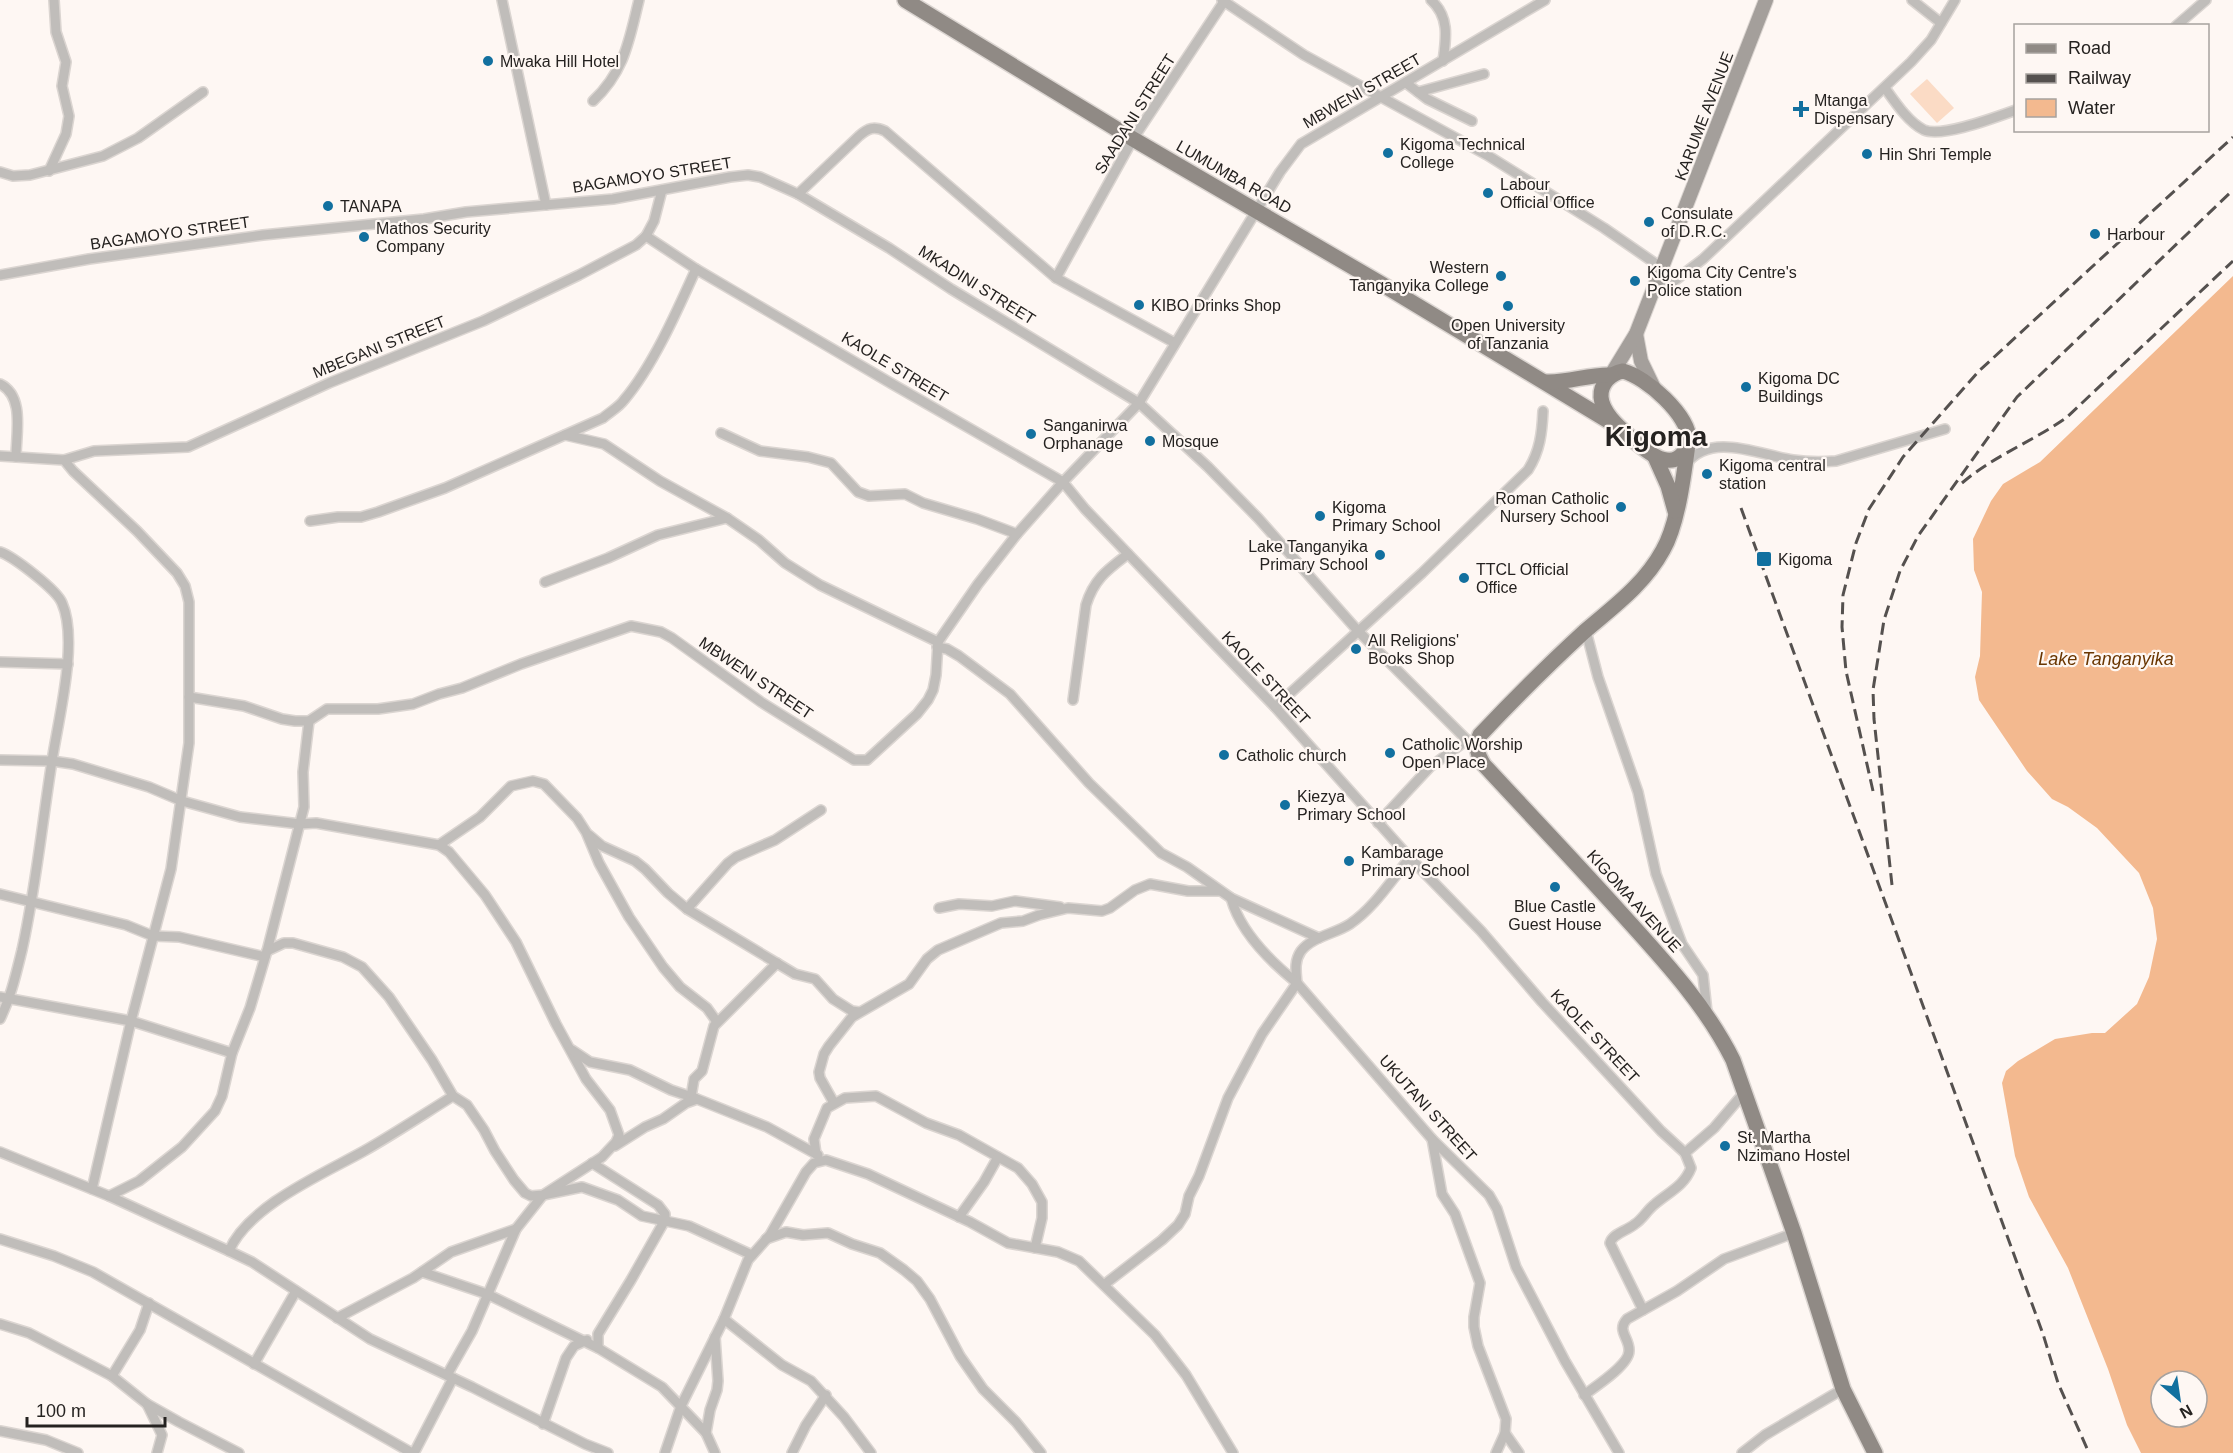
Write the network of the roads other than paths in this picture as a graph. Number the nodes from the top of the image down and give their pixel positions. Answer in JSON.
{"nodes":[{"id":1,"x":54,"y":0,"type":"edge"},
{"id":2,"x":502,"y":0,"type":"edge"},
{"id":3,"x":639,"y":0,"type":"edge"},
{"id":4,"x":905,"y":0,"type":"edge"},
{"id":5,"x":1431,"y":0,"type":"edge"},
{"id":6,"x":1545,"y":0,"type":"edge"},
{"id":7,"x":1766,"y":0,"type":"edge"},
{"id":8,"x":1912,"y":0,"type":"edge"},
{"id":9,"x":1955,"y":0,"type":"edge"},
{"id":10,"x":2206,"y":0,"type":"edge"},
{"id":11,"x":1224,"y":1,"type":"edge"},
{"id":12,"x":1941,"y":23,"type":"junction"},
{"id":13,"x":2178,"y":24,"type":"edge"},
{"id":14,"x":1443,"y":61,"type":"junction"},
{"id":15,"x":1484,"y":74,"type":"dead end"},
{"id":16,"x":1406,"y":83,"type":"junction"},
{"id":17,"x":1885,"y":88,"type":"junction"},
{"id":18,"x":203,"y":92,"type":"dead end"},
{"id":19,"x":1418,"y":92,"type":"junction"},
{"id":20,"x":1381,"y":96,"type":"junction"},
{"id":21,"x":593,"y":101,"type":"dead end"},
{"id":22,"x":2014,"y":111,"type":"edge"},
{"id":23,"x":1472,"y":121,"type":"dead end"},
{"id":24,"x":1132,"y":139,"type":"junction"},
{"id":25,"x":49,"y":171,"type":"junction"},
{"id":26,"x":0,"y":172,"type":"edge"},
{"id":27,"x":663,"y":190,"type":"junction"},
{"id":28,"x":798,"y":194,"type":"junction"},
{"id":29,"x":546,"y":205,"type":"junction"},
{"id":30,"x":1256,"y":212,"type":"junction"},
{"id":31,"x":646,"y":236,"type":"junction"},
{"id":32,"x":1662,"y":268,"type":"junction"},
{"id":33,"x":696,"y":269,"type":"junction"},
{"id":34,"x":0,"y":275,"type":"edge"},
{"id":35,"x":1056,"y":278,"type":"junction"},
{"id":36,"x":1652,"y":292,"type":"junction"},
{"id":37,"x":1636,"y":334,"type":"junction"},
{"id":38,"x":1176,"y":343,"type":"junction"},
{"id":39,"x":1611,"y":375,"type":"junction"},
{"id":40,"x":1546,"y":382,"type":"junction"},
{"id":41,"x":0,"y":384,"type":"edge"},
{"id":42,"x":1654,"y":389,"type":"junction"},
{"id":43,"x":1139,"y":403,"type":"junction"},
{"id":44,"x":1543,"y":411,"type":"dead end"},
{"id":45,"x":1620,"y":428,"type":"junction"},
{"id":46,"x":1945,"y":429,"type":"dead end"},
{"id":47,"x":721,"y":433,"type":"dead end"},
{"id":48,"x":563,"y":435,"type":"junction"},
{"id":49,"x":1688,"y":444,"type":"junction"},
{"id":50,"x":0,"y":456,"type":"edge"},
{"id":51,"x":16,"y":457,"type":"junction"},
{"id":52,"x":1655,"y":457,"type":"junction"},
{"id":53,"x":64,"y":460,"type":"junction"},
{"id":54,"x":1685,"y":466,"type":"junction"},
{"id":55,"x":1063,"y":482,"type":"junction"},
{"id":56,"x":1675,"y":514,"type":"junction"},
{"id":57,"x":727,"y":518,"type":"junction"},
{"id":58,"x":310,"y":521,"type":"dead end"},
{"id":59,"x":1017,"y":534,"type":"junction"},
{"id":60,"x":0,"y":552,"type":"edge"},
{"id":61,"x":1128,"y":554,"type":"junction"},
{"id":62,"x":545,"y":582,"type":"dead end"},
{"id":63,"x":1586,"y":631,"type":"junction"},
{"id":64,"x":1359,"y":632,"type":"junction"},
{"id":65,"x":937,"y":644,"type":"junction"},
{"id":66,"x":0,"y":662,"type":"edge"},
{"id":67,"x":68,"y":664,"type":"junction"},
{"id":68,"x":189,"y":697,"type":"junction"},
{"id":69,"x":1073,"y":700,"type":"dead end"},
{"id":70,"x":1275,"y":707,"type":"junction"},
{"id":71,"x":309,"y":721,"type":"junction"},
{"id":72,"x":1472,"y":742,"type":"junction"},
{"id":73,"x":0,"y":760,"type":"edge"},
{"id":74,"x":52,"y":760,"type":"junction"},
{"id":75,"x":182,"y":801,"type":"junction"},
{"id":76,"x":820,"y":810,"type":"dead end"},
{"id":77,"x":1378,"y":823,"type":"junction"},
{"id":78,"x":300,"y":824,"type":"junction"},
{"id":79,"x":586,"y":832,"type":"junction"},
{"id":80,"x":439,"y":845,"type":"junction"},
{"id":81,"x":1410,"y":858,"type":"junction"},
{"id":82,"x":1220,"y":891,"type":"junction"},
{"id":83,"x":0,"y":894,"type":"edge"},
{"id":84,"x":1231,"y":898,"type":"junction"},
{"id":85,"x":33,"y":902,"type":"junction"},
{"id":86,"x":939,"y":908,"type":"dead end"},
{"id":87,"x":1068,"y":908,"type":"junction"},
{"id":88,"x":687,"y":909,"type":"junction"},
{"id":89,"x":153,"y":936,"type":"junction"},
{"id":90,"x":1319,"y":938,"type":"junction"},
{"id":91,"x":266,"y":954,"type":"junction"},
{"id":92,"x":777,"y":963,"type":"junction"},
{"id":93,"x":1297,"y":983,"type":"junction"},
{"id":94,"x":5,"y":998,"type":"edge"},
{"id":95,"x":859,"y":1012,"type":"junction"},
{"id":96,"x":1707,"y":1015,"type":"junction"},
{"id":97,"x":0,"y":1019,"type":"edge"},
{"id":98,"x":131,"y":1021,"type":"junction"},
{"id":99,"x":717,"y":1022,"type":"junction"},
{"id":100,"x":572,"y":1050,"type":"junction"},
{"id":101,"x":232,"y":1053,"type":"junction"},
{"id":102,"x":1743,"y":1094,"type":"junction"},
{"id":103,"x":453,"y":1096,"type":"junction"},
{"id":104,"x":694,"y":1098,"type":"junction"},
{"id":105,"x":834,"y":1103,"type":"junction"},
{"id":106,"x":1432,"y":1139,"type":"junction"},
{"id":107,"x":608,"y":1151,"type":"junction"},
{"id":108,"x":0,"y":1152,"type":"edge"},
{"id":109,"x":1685,"y":1152,"type":"junction"},
{"id":110,"x":816,"y":1154,"type":"junction"},
{"id":111,"x":998,"y":1157,"type":"junction"},
{"id":112,"x":826,"y":1160,"type":"junction"},
{"id":113,"x":591,"y":1163,"type":"junction"},
{"id":114,"x":92,"y":1190,"type":"junction"},
{"id":115,"x":543,"y":1195,"type":"junction"},
{"id":116,"x":108,"y":1196,"type":"junction"},
{"id":117,"x":959,"y":1216,"type":"junction"},
{"id":118,"x":664,"y":1220,"type":"junction"},
{"id":119,"x":516,"y":1229,"type":"junction"},
{"id":120,"x":1794,"y":1233,"type":"junction"},
{"id":121,"x":0,"y":1239,"type":"edge"},
{"id":122,"x":766,"y":1239,"type":"junction"},
{"id":123,"x":1035,"y":1248,"type":"junction"},
{"id":124,"x":229,"y":1251,"type":"junction"},
{"id":125,"x":752,"y":1254,"type":"junction"},
{"id":126,"x":422,"y":1272,"type":"junction"},
{"id":127,"x":1104,"y":1284,"type":"junction"},
{"id":128,"x":296,"y":1291,"type":"junction"},
{"id":129,"x":487,"y":1294,"type":"junction"},
{"id":130,"x":149,"y":1304,"type":"junction"},
{"id":131,"x":1643,"y":1310,"type":"junction"},
{"id":132,"x":337,"y":1318,"type":"junction"},
{"id":133,"x":724,"y":1319,"type":"junction"},
{"id":134,"x":0,"y":1324,"type":"edge"},
{"id":135,"x":598,"y":1334,"type":"junction"},
{"id":136,"x":715,"y":1337,"type":"junction"},
{"id":137,"x":584,"y":1341,"type":"junction"},
{"id":138,"x":597,"y":1348,"type":"junction"},
{"id":139,"x":254,"y":1364,"type":"junction"},
{"id":140,"x":112,"y":1376,"type":"junction"},
{"id":141,"x":450,"y":1376,"type":"junction"},
{"id":142,"x":1843,"y":1389,"type":"junction"},
{"id":143,"x":826,"y":1395,"type":"junction"},
{"id":144,"x":1584,"y":1395,"type":"junction"},
{"id":145,"x":147,"y":1404,"type":"junction"},
{"id":146,"x":681,"y":1406,"type":"junction"},
{"id":147,"x":543,"y":1424,"type":"junction"},
{"id":148,"x":0,"y":1431,"type":"edge"},
{"id":149,"x":706,"y":1433,"type":"junction"},
{"id":150,"x":1505,"y":1433,"type":"junction"},
{"id":151,"x":583,"y":1449,"type":"edge"},
{"id":152,"x":1870,"y":1450,"type":"edge"},
{"id":153,"x":78,"y":1453,"type":"edge"},
{"id":154,"x":157,"y":1453,"type":"edge"},
{"id":155,"x":238,"y":1453,"type":"edge"},
{"id":156,"x":413,"y":1453,"type":"edge"},
{"id":157,"x":608,"y":1453,"type":"edge"},
{"id":158,"x":665,"y":1453,"type":"edge"},
{"id":159,"x":715,"y":1453,"type":"edge"},
{"id":160,"x":792,"y":1453,"type":"edge"},
{"id":161,"x":871,"y":1453,"type":"edge"},
{"id":162,"x":1041,"y":1453,"type":"edge"},
{"id":163,"x":1233,"y":1453,"type":"edge"},
{"id":164,"x":1496,"y":1453,"type":"edge"},
{"id":165,"x":1520,"y":1453,"type":"edge"},
{"id":166,"x":1619,"y":1453,"type":"edge"},
{"id":167,"x":1742,"y":1453,"type":"edge"}],
"edges":[{"from":1,"to":25,"type":"street"},
{"from":2,"to":29,"type":"street"},
{"from":3,"to":21,"type":"street"},
{"from":4,"to":24,"type":"main road","name":"LUMUMBA ROAD"},
{"from":5,"to":14,"type":"street"},
{"from":6,"to":14,"type":"street","name":"MBWENI STREET"},
{"from":7,"to":32,"type":"street","name":"KARUME AVENUE"},
{"from":8,"to":12,"type":"street"},
{"from":9,"to":12,"type":"street"},
{"from":10,"to":13,"type":"street"},
{"from":11,"to":20,"type":"street"},
{"from":11,"to":24,"type":"street","name":"SAADANI STREET"},
{"from":12,"to":17,"type":"street"},
{"from":14,"to":16,"type":"street","name":"MBWENI STREET"},
{"from":15,"to":19,"type":"street"},
{"from":16,"to":19,"type":"street"},
{"from":16,"to":20,"type":"street","name":"MBWENI STREET"},
{"from":17,"to":22,"type":"street"},
{"from":17,"to":36,"type":"street"},
{"from":18,"to":25,"type":"street"},
{"from":19,"to":23,"type":"street"},
{"from":20,"to":30,"type":"street","name":"MBWENI STREET"},
{"from":20,"to":32,"type":"street"},
{"from":24,"to":30,"type":"main road","name":"LUMUMBA ROAD"},
{"from":24,"to":35,"type":"street","name":"SAADANI STREET"},
{"from":25,"to":26,"type":"street"},
{"from":27,"to":28,"type":"street","name":"BAGAMOYO STREET"},
{"from":27,"to":29,"type":"street","name":"BAGAMOYO STREET"},
{"from":27,"to":31,"type":"street"},
{"from":28,"to":35,"type":"street"},
{"from":28,"to":43,"type":"street","name":"MKADINI STREET"},
{"from":29,"to":34,"type":"street","name":"BAGAMOYO STREET"},
{"from":30,"to":38,"type":"street","name":"MBWENI STREET"},
{"from":30,"to":40,"type":"main road","name":"LUMUMBA ROAD"},
{"from":31,"to":33,"type":"street","name":"KAOLE STREET"},
{"from":31,"to":53,"type":"street","name":"MBEGANI STREET"},
{"from":32,"to":36,"type":"street","name":"KARUME AVENUE"},
{"from":33,"to":48,"type":"street"},
{"from":33,"to":55,"type":"street","name":"KAOLE STREET"},
{"from":35,"to":38,"type":"street"},
{"from":36,"to":37,"type":"street","name":"KARUME AVENUE"},
{"from":37,"to":39,"type":"street","name":"KARUME AVENUE"},
{"from":37,"to":42,"type":"street"},
{"from":38,"to":43,"type":"street","name":"MBWENI STREET"},
{"from":39,"to":40,"type":"main road"},
{"from":39,"to":42,"type":"main road"},
{"from":39,"to":45,"type":"main road"},
{"from":40,"to":45,"type":"main road","name":"LUMUMBA ROAD"},
{"from":41,"to":51,"type":"street"},
{"from":42,"to":49,"type":"main road"},
{"from":43,"to":55,"type":"street","name":"MBWENI STREET"},
{"from":43,"to":64,"type":"street"},
{"from":44,"to":64,"type":"street"},
{"from":45,"to":52,"type":"main road"},
{"from":46,"to":54,"type":"street"},
{"from":47,"to":59,"type":"street"},
{"from":48,"to":57,"type":"street"},
{"from":48,"to":58,"type":"street"},
{"from":49,"to":52,"type":"main road"},
{"from":49,"to":54,"type":"main road"},
{"from":50,"to":51,"type":"street"},
{"from":51,"to":53,"type":"street"},
{"from":52,"to":56,"type":"main road"},
{"from":53,"to":68,"type":"street"},
{"from":54,"to":56,"type":"main road"},
{"from":55,"to":59,"type":"street","name":"MBWENI STREET"},
{"from":55,"to":61,"type":"street","name":"KAOLE STREET"},
{"from":56,"to":63,"type":"main road"},
{"from":57,"to":62,"type":"street"},
{"from":57,"to":65,"type":"street"},
{"from":59,"to":65,"type":"street","name":"MBWENI STREET"},
{"from":60,"to":67,"type":"street"},
{"from":61,"to":69,"type":"street"},
{"from":61,"to":70,"type":"street","name":"KAOLE STREET"},
{"from":63,"to":72,"type":"main road"},
{"from":63,"to":96,"type":"street"},
{"from":64,"to":70,"type":"street"},
{"from":64,"to":72,"type":"street"},
{"from":65,"to":71,"type":"street","name":"MBWENI STREET"},
{"from":65,"to":82,"type":"street"},
{"from":66,"to":67,"type":"street"},
{"from":67,"to":74,"type":"street"},
{"from":68,"to":71,"type":"street"},
{"from":68,"to":75,"type":"street"},
{"from":70,"to":77,"type":"street","name":"KAOLE STREET"},
{"from":71,"to":78,"type":"street"},
{"from":72,"to":77,"type":"street"},
{"from":72,"to":96,"type":"main road","name":"KIGOMA AVENUE"},
{"from":73,"to":74,"type":"street"},
{"from":74,"to":75,"type":"street"},
{"from":74,"to":85,"type":"street"},
{"from":75,"to":78,"type":"street"},
{"from":75,"to":89,"type":"street"},
{"from":76,"to":88,"type":"street"},
{"from":77,"to":81,"type":"street","name":"KAOLE STREET"},
{"from":78,"to":80,"type":"street"},
{"from":78,"to":91,"type":"street"},
{"from":79,"to":80,"type":"street"},
{"from":79,"to":88,"type":"street"},
{"from":79,"to":99,"type":"street"},
{"from":80,"to":100,"type":"street"},
{"from":81,"to":90,"type":"street"},
{"from":81,"to":109,"type":"street","name":"KAOLE STREET"},
{"from":82,"to":84,"type":"street"},
{"from":82,"to":87,"type":"street"},
{"from":83,"to":85,"type":"street"},
{"from":84,"to":90,"type":"street"},
{"from":84,"to":93,"type":"street","name":"UKUTANI STREET"},
{"from":85,"to":89,"type":"street"},
{"from":85,"to":94,"type":"street"},
{"from":86,"to":87,"type":"street"},
{"from":87,"to":95,"type":"street"},
{"from":88,"to":92,"type":"street"},
{"from":89,"to":91,"type":"street"},
{"from":89,"to":98,"type":"street"},
{"from":90,"to":93,"type":"street"},
{"from":91,"to":101,"type":"street"},
{"from":91,"to":103,"type":"street"},
{"from":92,"to":95,"type":"street"},
{"from":92,"to":99,"type":"street"},
{"from":93,"to":106,"type":"street","name":"UKUTANI STREET"},
{"from":93,"to":127,"type":"street"},
{"from":94,"to":97,"type":"street"},
{"from":94,"to":98,"type":"street"},
{"from":95,"to":105,"type":"street"},
{"from":96,"to":102,"type":"main road","name":"KIGOMA AVENUE"},
{"from":98,"to":101,"type":"street"},
{"from":98,"to":114,"type":"street"},
{"from":99,"to":104,"type":"street"},
{"from":100,"to":104,"type":"street"},
{"from":100,"to":107,"type":"street"},
{"from":101,"to":116,"type":"street"},
{"from":102,"to":109,"type":"street"},
{"from":102,"to":120,"type":"main road","name":"KIGOMA AVENUE"},
{"from":103,"to":115,"type":"street"},
{"from":103,"to":124,"type":"street"},
{"from":104,"to":107,"type":"street"},
{"from":104,"to":110,"type":"street"},
{"from":105,"to":110,"type":"street"},
{"from":105,"to":111,"type":"street"},
{"from":106,"to":144,"type":"street","name":"UKUTANI STREET"},
{"from":106,"to":150,"type":"street"},
{"from":107,"to":113,"type":"street"},
{"from":108,"to":114,"type":"street"},
{"from":109,"to":131,"type":"street"},
{"from":110,"to":112,"type":"street"},
{"from":111,"to":117,"type":"street"},
{"from":111,"to":123,"type":"street"},
{"from":112,"to":117,"type":"street"},
{"from":112,"to":122,"type":"street"},
{"from":113,"to":115,"type":"street"},
{"from":113,"to":118,"type":"street"},
{"from":114,"to":116,"type":"street"},
{"from":115,"to":118,"type":"street"},
{"from":115,"to":119,"type":"street"},
{"from":116,"to":124,"type":"street"},
{"from":117,"to":123,"type":"street"},
{"from":118,"to":125,"type":"street"},
{"from":118,"to":135,"type":"street"},
{"from":119,"to":126,"type":"street"},
{"from":119,"to":129,"type":"street"},
{"from":120,"to":131,"type":"street"},
{"from":120,"to":142,"type":"main road","name":"KIGOMA AVENUE"},
{"from":121,"to":130,"type":"street"},
{"from":122,"to":125,"type":"street"},
{"from":122,"to":162,"type":"street"},
{"from":123,"to":127,"type":"street"},
{"from":124,"to":128,"type":"street"},
{"from":125,"to":133,"type":"street"},
{"from":126,"to":129,"type":"street"},
{"from":126,"to":132,"type":"street"},
{"from":127,"to":163,"type":"street"},
{"from":128,"to":132,"type":"street"},
{"from":128,"to":139,"type":"street"},
{"from":129,"to":137,"type":"street"},
{"from":129,"to":141,"type":"street"},
{"from":130,"to":139,"type":"street"},
{"from":130,"to":140,"type":"street"},
{"from":131,"to":144,"type":"street"},
{"from":132,"to":141,"type":"street"},
{"from":133,"to":136,"type":"street"},
{"from":133,"to":143,"type":"street"},
{"from":134,"to":140,"type":"street"},
{"from":135,"to":137,"type":"street"},
{"from":135,"to":138,"type":"street"},
{"from":136,"to":146,"type":"street"},
{"from":136,"to":149,"type":"street"},
{"from":137,"to":138,"type":"street"},
{"from":137,"to":147,"type":"street"},
{"from":138,"to":146,"type":"street"},
{"from":139,"to":156,"type":"street"},
{"from":140,"to":145,"type":"street"},
{"from":141,"to":147,"type":"street"},
{"from":141,"to":156,"type":"street"},
{"from":142,"to":152,"type":"main road","name":"KIGOMA AVENUE"},
{"from":142,"to":167,"type":"street"},
{"from":143,"to":160,"type":"street"},
{"from":143,"to":161,"type":"street"},
{"from":144,"to":166,"type":"street","name":"UKUTANI STREET"},
{"from":145,"to":154,"type":"street"},
{"from":145,"to":155,"type":"street"},
{"from":146,"to":149,"type":"street"},
{"from":146,"to":158,"type":"street"},
{"from":147,"to":151,"type":"street"},
{"from":148,"to":153,"type":"street"},
{"from":149,"to":159,"type":"street"},
{"from":150,"to":164,"type":"street"},
{"from":150,"to":165,"type":"street"},
{"from":151,"to":157,"type":"street"}]}
